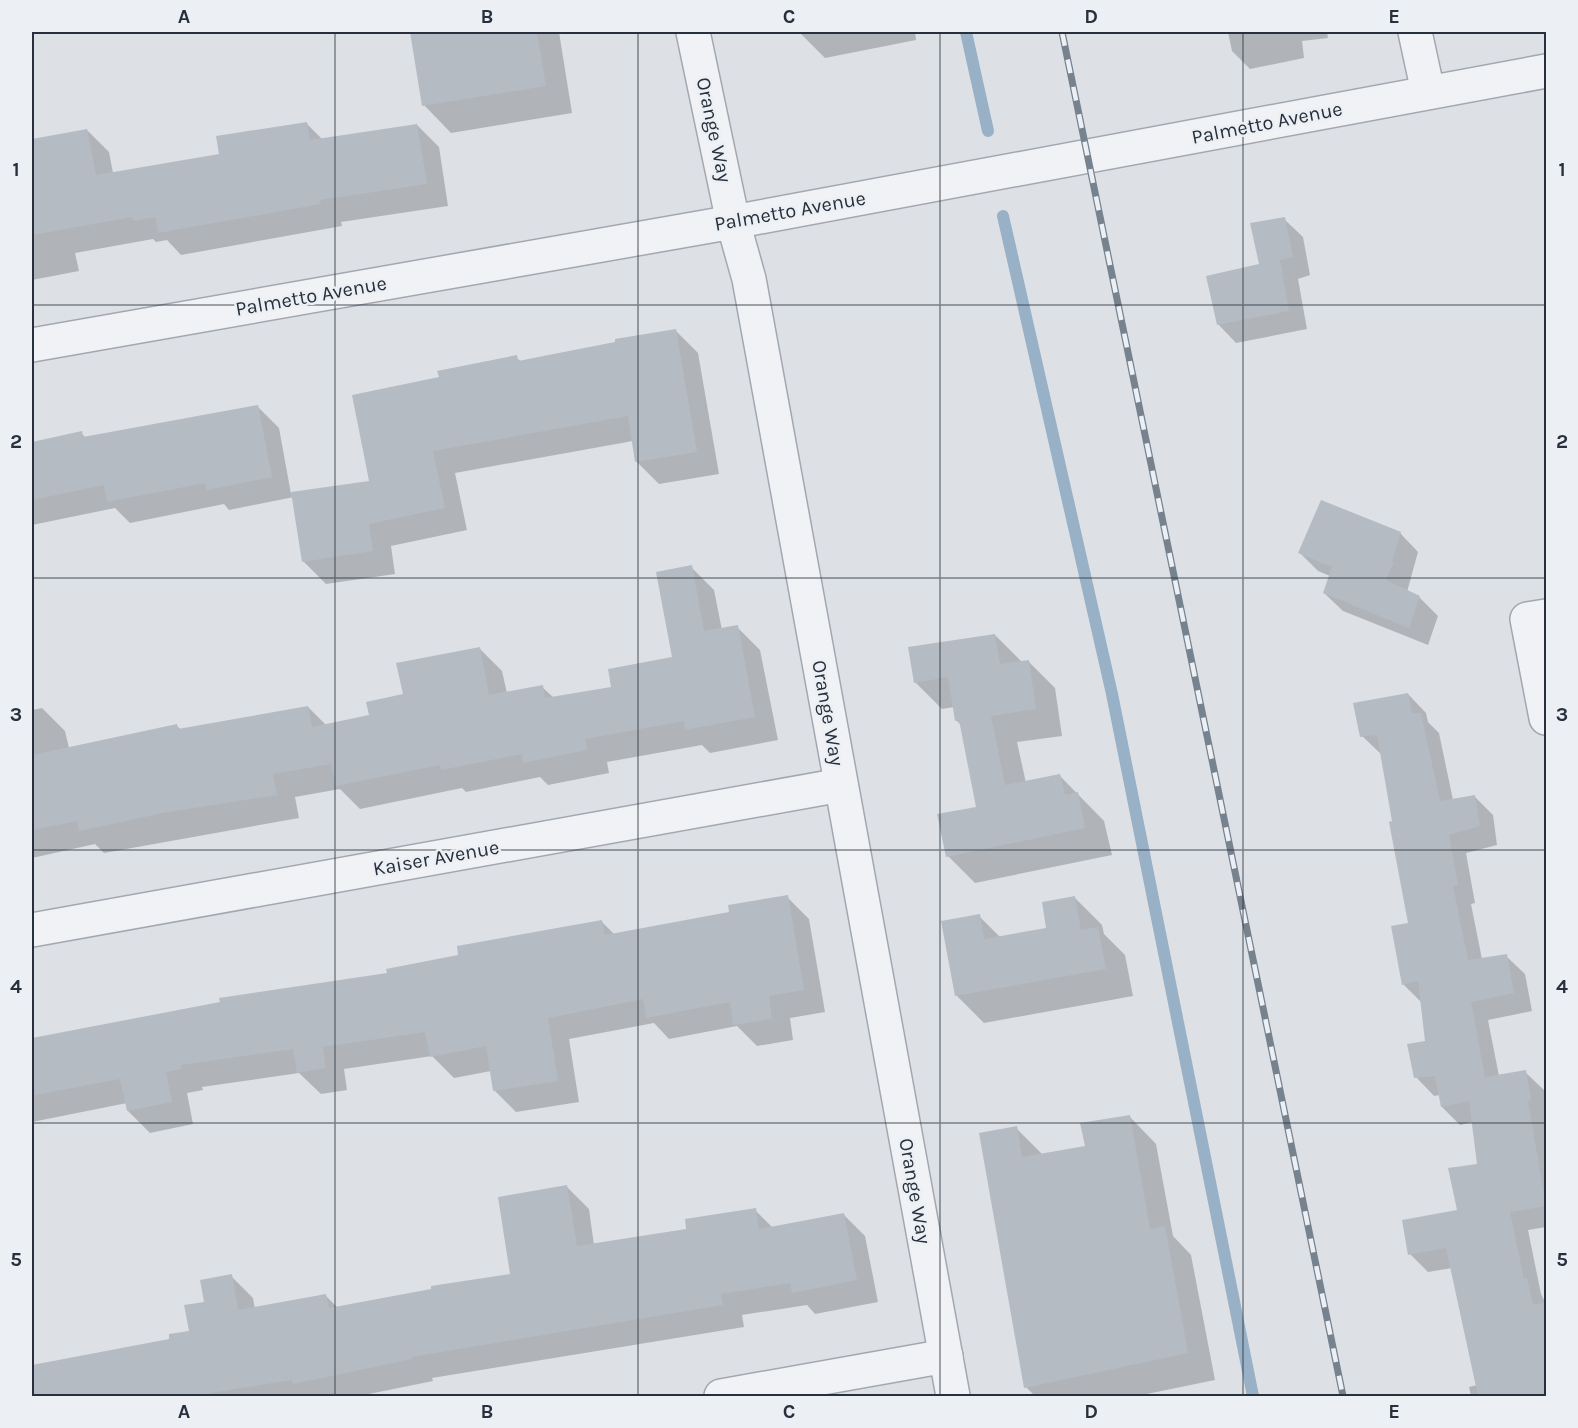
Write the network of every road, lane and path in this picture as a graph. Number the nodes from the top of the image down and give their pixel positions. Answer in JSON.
{"nodes":[{"id":1,"x":693,"y":32,"type":"edge"},
{"id":2,"x":1415,"y":32,"type":"edge"},
{"id":3,"x":1546,"y":71,"type":"edge"},
{"id":4,"x":1428,"y":92,"type":"junction"},
{"id":5,"x":733,"y":222,"type":"junction"},
{"id":6,"x":32,"y":345,"type":"edge"},
{"id":7,"x":1537,"y":618,"type":"edge"},
{"id":8,"x":1546,"y":718,"type":"edge"},
{"id":9,"x":841,"y":785,"type":"junction"},
{"id":10,"x":32,"y":930,"type":"edge"},
{"id":11,"x":946,"y":1356,"type":"junction"},
{"id":12,"x":721,"y":1396,"type":"edge"},
{"id":13,"x":953,"y":1396,"type":"edge"}],
"edges":[{"from":1,"to":5,"type":"street","name":"Orange Way"},
{"from":2,"to":4,"type":"street"},
{"from":3,"to":4,"type":"street","name":"Palmetto Avenue"},
{"from":4,"to":5,"type":"street","name":"Palmetto Avenue"},
{"from":5,"to":6,"type":"street","name":"Palmetto Avenue"},
{"from":5,"to":9,"type":"street","name":"Orange Way"},
{"from":7,"to":8,"type":"street"},
{"from":9,"to":10,"type":"street","name":"Kaiser Avenue"},
{"from":9,"to":11,"type":"street","name":"Orange Way"},
{"from":11,"to":12,"type":"street"},
{"from":11,"to":13,"type":"street","name":"Orange Way"}]}
